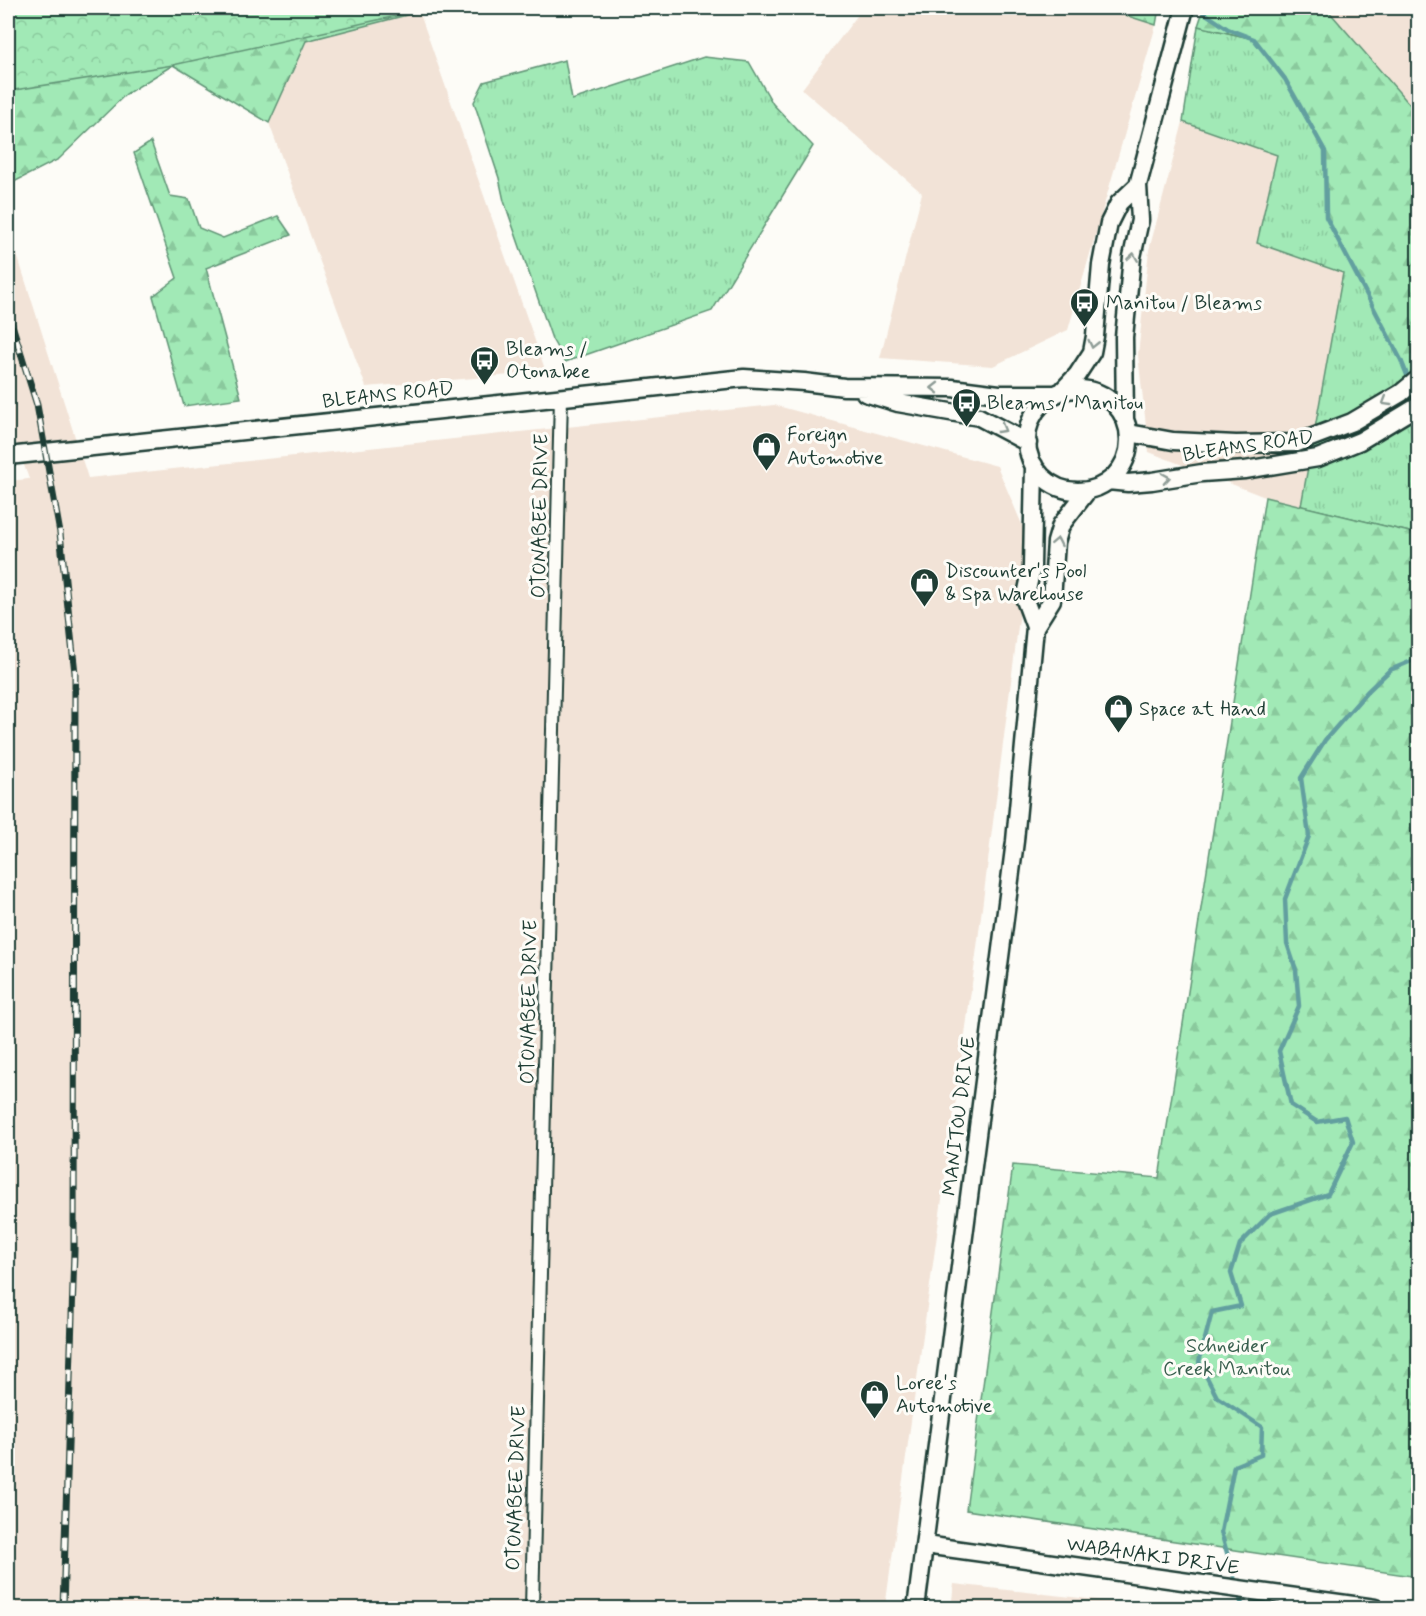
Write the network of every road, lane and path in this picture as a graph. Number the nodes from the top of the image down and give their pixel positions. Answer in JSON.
{"nodes":[{"id":1,"x":1185,"y":8,"type":"edge"},
{"id":2,"x":1138,"y":185,"type":"junction"},
{"id":3,"x":1419,"y":379,"type":"edge"},
{"id":4,"x":844,"y":387,"type":"junction"},
{"id":5,"x":1059,"y":393,"type":"junction"},
{"id":6,"x":561,"y":396,"type":"junction"},
{"id":7,"x":1419,"y":406,"type":"edge"},
{"id":8,"x":1127,"y":426,"type":"junction"},
{"id":9,"x":1028,"y":443,"type":"junction"},
{"id":10,"x":8,"y":456,"type":"edge"},
{"id":11,"x":1034,"y":465,"type":"junction"},
{"id":12,"x":1108,"y":481,"type":"junction"},
{"id":13,"x":1088,"y":490,"type":"junction"},
{"id":14,"x":1035,"y":627,"type":"junction"},
{"id":15,"x":925,"y":1545,"type":"junction"},
{"id":16,"x":531,"y":1608,"type":"edge"},
{"id":17,"x":916,"y":1608,"type":"edge"},
{"id":18,"x":1375,"y":1608,"type":"edge"}],
"edges":[{"from":1,"to":2,"type":"main road"},
{"from":2,"to":5,"type":"main road","one_way":true},
{"from":8,"to":2,"type":"main road","one_way":true},
{"from":3,"to":8,"type":"main road","name":"BLEAMS ROAD","one_way":true},
{"from":5,"to":4,"type":"main road","name":"BLEAMS ROAD","one_way":true},
{"from":4,"to":6,"type":"main road","name":"BLEAMS ROAD"},
{"from":4,"to":9,"type":"main road","name":"BLEAMS ROAD","one_way":true},
{"from":5,"to":8,"type":"main road"},
{"from":5,"to":9,"type":"main road"},
{"from":6,"to":10,"type":"main road","name":"BLEAMS ROAD"},
{"from":6,"to":16,"type":"street","name":"OTONABEE DRIVE"},
{"from":12,"to":7,"type":"main road","name":"BLEAMS ROAD","one_way":true},
{"from":8,"to":12,"type":"main road"},
{"from":9,"to":11,"type":"main road"},
{"from":11,"to":13,"type":"main road"},
{"from":11,"to":14,"type":"main road","name":"MANITOU DRIVE"},
{"from":12,"to":13,"type":"main road"},
{"from":14,"to":13,"type":"main road","name":"MANITOU DRIVE","one_way":true},
{"from":14,"to":15,"type":"main road","name":"MANITOU DRIVE"},
{"from":15,"to":17,"type":"main road","name":"MANITOU DRIVE"},
{"from":15,"to":18,"type":"main road","name":"WABANAKI DRIVE"}]}
